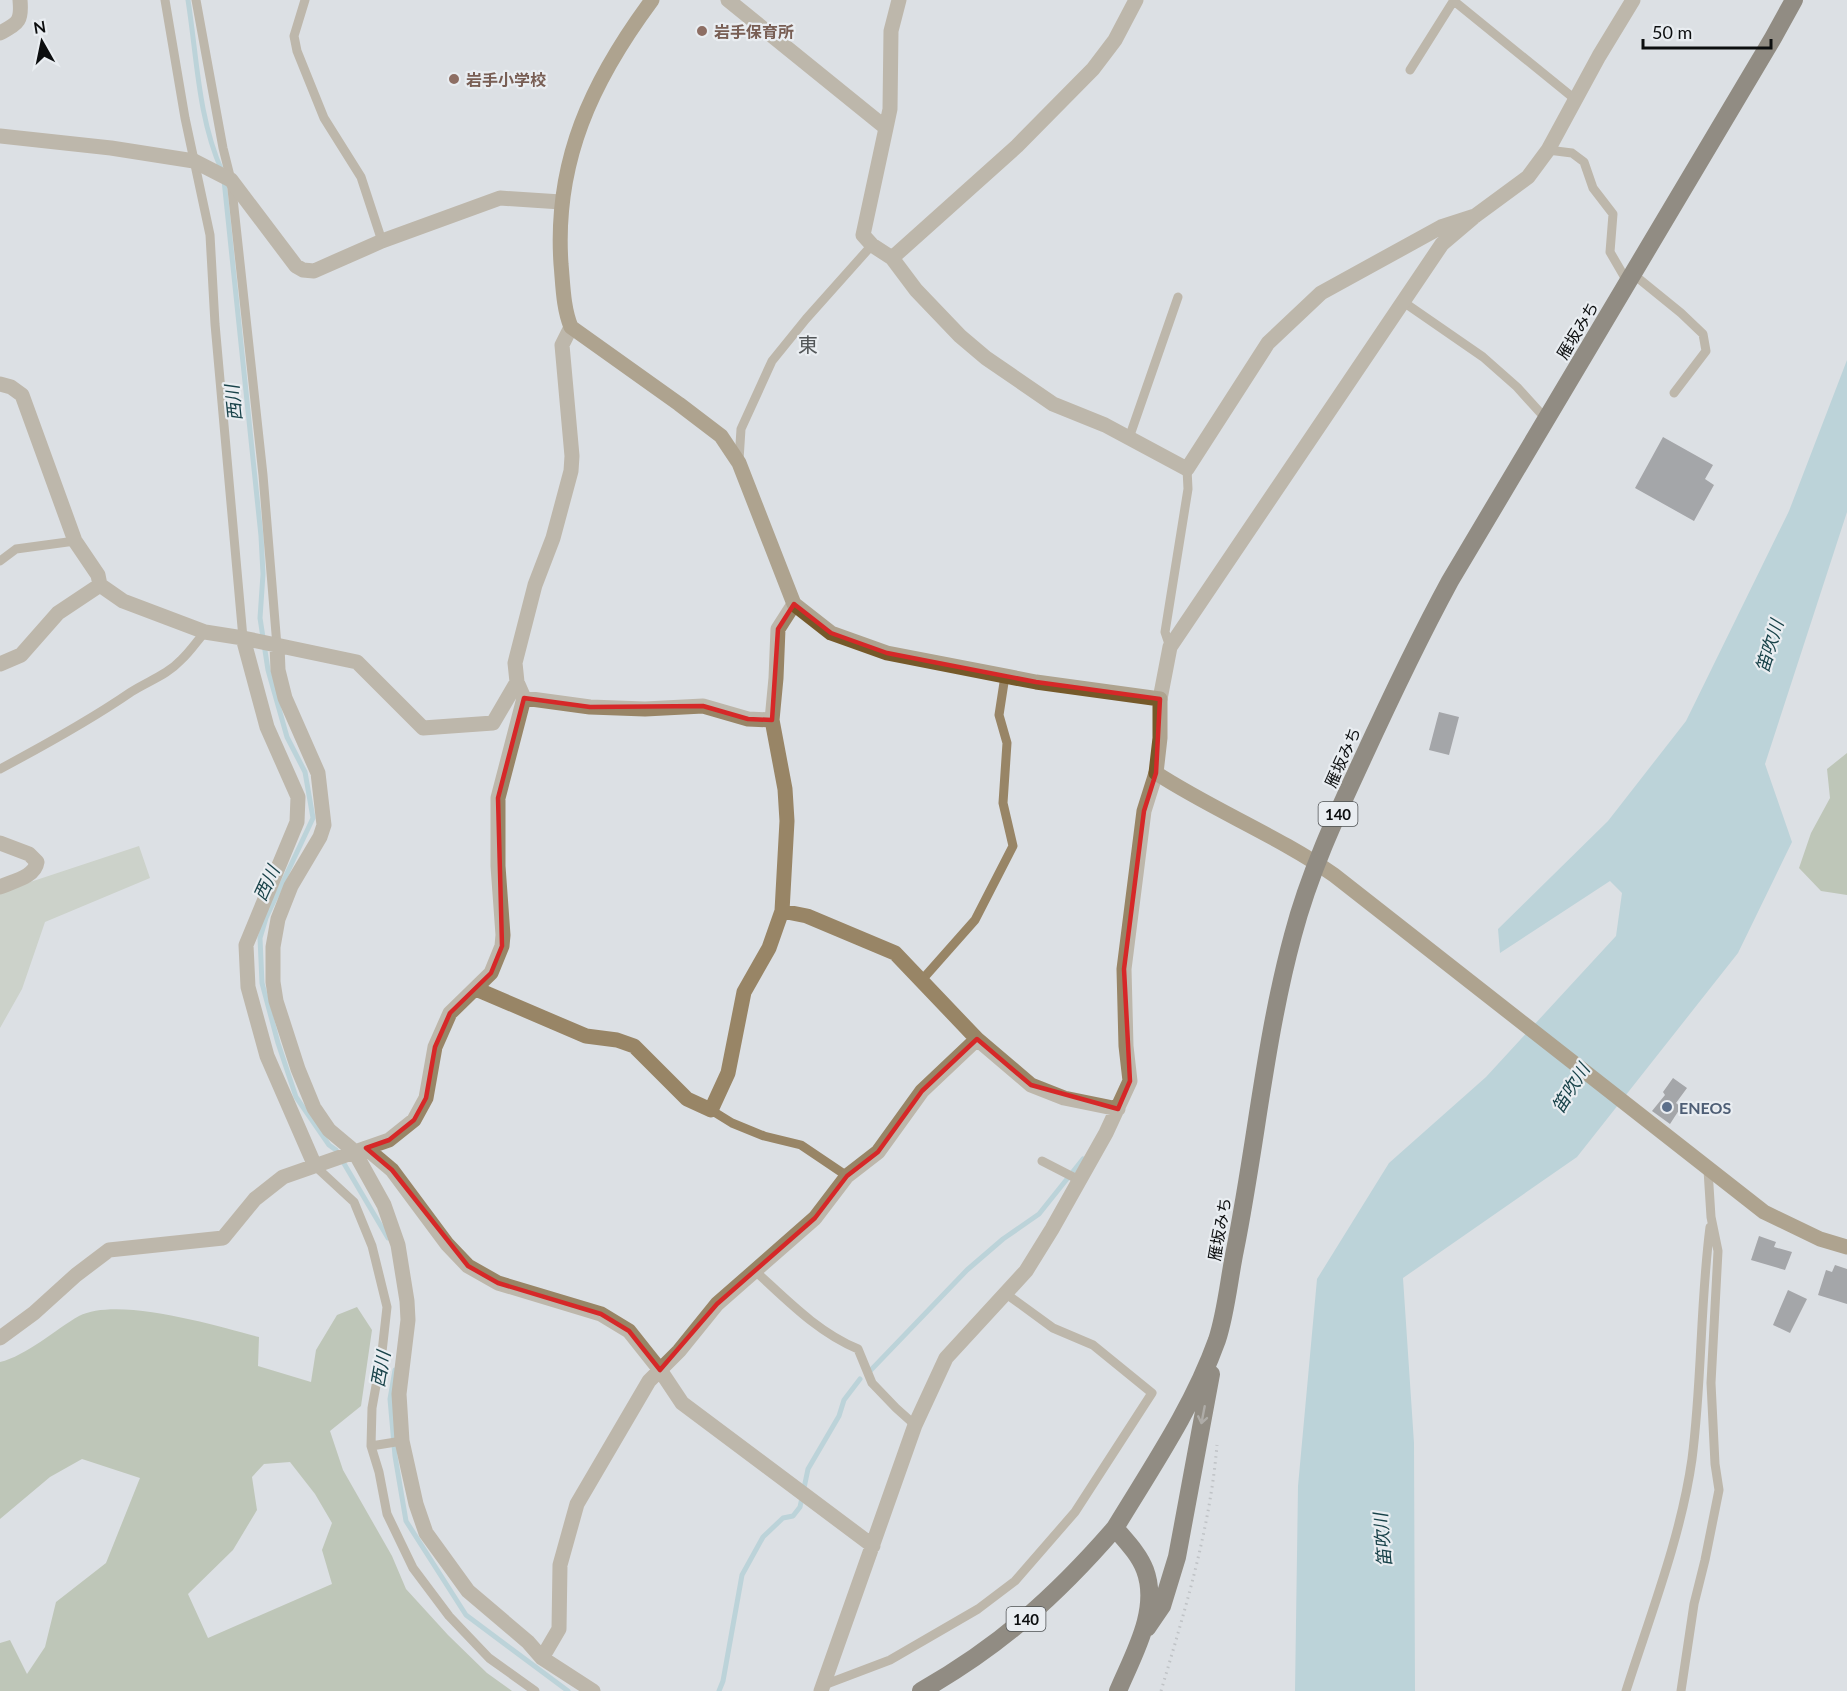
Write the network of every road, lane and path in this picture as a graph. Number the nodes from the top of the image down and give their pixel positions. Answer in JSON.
{"nodes":[{"id":1,"x":20,"y":0,"type":"edge"},
{"id":2,"x":165,"y":0,"type":"edge"},
{"id":3,"x":196,"y":0,"type":"edge"},
{"id":4,"x":305,"y":0,"type":"edge"},
{"id":5,"x":652,"y":0,"type":"edge"},
{"id":6,"x":728,"y":0,"type":"edge"},
{"id":7,"x":899,"y":0,"type":"edge"},
{"id":8,"x":1136,"y":0,"type":"edge"},
{"id":9,"x":1454,"y":0,"type":"edge"},
{"id":10,"x":1633,"y":0,"type":"edge"},
{"id":11,"x":1794,"y":0,"type":"edge"},
{"id":12,"x":0,"y":33,"type":"edge"},
{"id":13,"x":1410,"y":70,"type":"dead end"},
{"id":14,"x":1576,"y":100,"type":"junction"},
{"id":15,"x":886,"y":128,"type":"junction"},
{"id":16,"x":0,"y":136,"type":"edge"},
{"id":17,"x":1548,"y":150,"type":"junction"},
{"id":18,"x":194,"y":160,"type":"junction"},
{"id":19,"x":231,"y":180,"type":"junction"},
{"id":20,"x":561,"y":202,"type":"junction"},
{"id":21,"x":1475,"y":216,"type":"junction"},
{"id":22,"x":381,"y":241,"type":"junction"},
{"id":23,"x":872,"y":244,"type":"junction"},
{"id":24,"x":892,"y":258,"type":"junction"},
{"id":25,"x":1631,"y":279,"type":"junction"},
{"id":26,"x":1178,"y":297,"type":"dead end"},
{"id":27,"x":1402,"y":301,"type":"junction"},
{"id":28,"x":571,"y":327,"type":"junction"},
{"id":29,"x":0,"y":384,"type":"edge"},
{"id":30,"x":1674,"y":393,"type":"dead end"},
{"id":31,"x":1546,"y":419,"type":"junction"},
{"id":32,"x":1129,"y":438,"type":"junction"},
{"id":33,"x":739,"y":463,"type":"junction"},
{"id":34,"x":1187,"y":469,"type":"junction"},
{"id":35,"x":75,"y":541,"type":"junction"},
{"id":36,"x":0,"y":561,"type":"edge"},
{"id":37,"x":100,"y":585,"type":"junction"},
{"id":38,"x":794,"y":604,"type":"junction"},
{"id":39,"x":205,"y":632,"type":"junction"},
{"id":40,"x":243,"y":638,"type":"junction"},
{"id":41,"x":277,"y":646,"type":"junction"},
{"id":42,"x":1170,"y":647,"type":"junction"},
{"id":43,"x":0,"y":664,"type":"edge"},
{"id":44,"x":1005,"y":676,"type":"junction"},
{"id":45,"x":517,"y":682,"type":"junction"},
{"id":46,"x":524,"y":698,"type":"junction"},
{"id":47,"x":1160,"y":699,"type":"junction"},
{"id":48,"x":772,"y":720,"type":"junction"},
{"id":49,"x":0,"y":769,"type":"edge"},
{"id":50,"x":1156,"y":772,"type":"junction"},
{"id":51,"x":0,"y":843,"type":"edge"},
{"id":52,"x":1317,"y":863,"type":"junction"},
{"id":53,"x":0,"y":886,"type":"edge"},
{"id":54,"x":782,"y":911,"type":"junction"},
{"id":55,"x":921,"y":981,"type":"junction"},
{"id":56,"x":477,"y":988,"type":"junction"},
{"id":57,"x":977,"y":1039,"type":"junction"},
{"id":58,"x":1118,"y":1109,"type":"junction"},
{"id":59,"x":711,"y":1110,"type":"junction"},
{"id":60,"x":360,"y":1150,"type":"junction"},
{"id":61,"x":1042,"y":1161,"type":"dead end"},
{"id":62,"x":315,"y":1166,"type":"junction"},
{"id":63,"x":1708,"y":1170,"type":"junction"},
{"id":64,"x":847,"y":1176,"type":"junction"},
{"id":65,"x":1079,"y":1180,"type":"junction"},
{"id":66,"x":1712,"y":1218,"type":"junction"},
{"id":67,"x":1847,"y":1247,"type":"edge"},
{"id":68,"x":754,"y":1270,"type":"junction"},
{"id":69,"x":1005,"y":1293,"type":"junction"},
{"id":70,"x":1218,"y":1337,"type":"junction"},
{"id":71,"x":0,"y":1338,"type":"edge"},
{"id":72,"x":660,"y":1370,"type":"junction"},
{"id":73,"x":915,"y":1425,"type":"junction"},
{"id":74,"x":402,"y":1441,"type":"junction"},
{"id":75,"x":371,"y":1446,"type":"junction"},
{"id":76,"x":1115,"y":1528,"type":"junction"},
{"id":77,"x":873,"y":1546,"type":"junction"},
{"id":78,"x":1141,"y":1636,"type":"junction"},
{"id":79,"x":542,"y":1658,"type":"junction"},
{"id":80,"x":822,"y":1688,"type":"edge"},
{"id":81,"x":535,"y":1691,"type":"edge"},
{"id":82,"x":593,"y":1691,"type":"edge"},
{"id":83,"x":921,"y":1691,"type":"edge"},
{"id":84,"x":1118,"y":1691,"type":"edge"},
{"id":85,"x":1626,"y":1691,"type":"edge"},
{"id":86,"x":1681,"y":1691,"type":"edge"}],
"edges":[{"from":1,"to":12,"type":"street"},
{"from":2,"to":18,"type":"lane"},
{"from":3,"to":19,"type":"lane"},
{"from":4,"to":22,"type":"lane"},
{"from":5,"to":20,"type":"street"},
{"from":6,"to":15,"type":"street"},
{"from":7,"to":15,"type":"street"},
{"from":8,"to":24,"type":"street"},
{"from":9,"to":13,"type":"lane"},
{"from":9,"to":14,"type":"lane"},
{"from":10,"to":14,"type":"street"},
{"from":11,"to":25,"type":"highway","name":"雁坂みち","number":"140"},
{"from":14,"to":17,"type":"street"},
{"from":15,"to":23,"type":"street"},
{"from":16,"to":18,"type":"street"},
{"from":17,"to":21,"type":"street"},
{"from":17,"to":25,"type":"lane"},
{"from":18,"to":19,"type":"street"},
{"from":18,"to":40,"type":"lane"},
{"from":19,"to":22,"type":"street"},
{"from":19,"to":41,"type":"lane"},
{"from":20,"to":22,"type":"street"},
{"from":20,"to":28,"type":"street"},
{"from":21,"to":27,"type":"street"},
{"from":21,"to":34,"type":"street"},
{"from":23,"to":24,"type":"street"},
{"from":23,"to":33,"type":"lane"},
{"from":24,"to":32,"type":"street"},
{"from":25,"to":30,"type":"lane"},
{"from":25,"to":31,"type":"highway","name":"雁坂みち","number":"140"},
{"from":26,"to":32,"type":"lane"},
{"from":27,"to":31,"type":"lane"},
{"from":27,"to":42,"type":"street"},
{"from":28,"to":33,"type":"street"},
{"from":28,"to":45,"type":"street"},
{"from":29,"to":35,"type":"street"},
{"from":31,"to":52,"type":"highway","name":"雁坂みち","number":"140"},
{"from":32,"to":34,"type":"street"},
{"from":33,"to":38,"type":"street"},
{"from":34,"to":42,"type":"lane"},
{"from":35,"to":36,"type":"lane"},
{"from":35,"to":37,"type":"street"},
{"from":37,"to":39,"type":"street"},
{"from":37,"to":43,"type":"street"},
{"from":38,"to":44,"type":"street"},
{"from":38,"to":48,"type":"street"},
{"from":39,"to":40,"type":"street"},
{"from":39,"to":49,"type":"lane"},
{"from":40,"to":41,"type":"street"},
{"from":40,"to":62,"type":"street"},
{"from":41,"to":45,"type":"street"},
{"from":41,"to":60,"type":"street"},
{"from":42,"to":47,"type":"street"},
{"from":44,"to":47,"type":"street"},
{"from":44,"to":55,"type":"lane"},
{"from":45,"to":46,"type":"street"},
{"from":46,"to":48,"type":"street"},
{"from":46,"to":56,"type":"street"},
{"from":47,"to":50,"type":"street"},
{"from":48,"to":54,"type":"street"},
{"from":50,"to":52,"type":"street"},
{"from":50,"to":58,"type":"street"},
{"from":51,"to":53,"type":"street"},
{"from":52,"to":63,"type":"street"},
{"from":52,"to":70,"type":"highway","name":"雁坂みち","number":"140"},
{"from":54,"to":55,"type":"street"},
{"from":54,"to":59,"type":"street"},
{"from":55,"to":57,"type":"street"},
{"from":56,"to":59,"type":"street"},
{"from":56,"to":60,"type":"street"},
{"from":57,"to":58,"type":"street"},
{"from":57,"to":64,"type":"street"},
{"from":58,"to":65,"type":"street"},
{"from":59,"to":64,"type":"lane"},
{"from":60,"to":62,"type":"street"},
{"from":60,"to":72,"type":"street"},
{"from":60,"to":74,"type":"street"},
{"from":61,"to":65,"type":"lane"},
{"from":62,"to":71,"type":"street"},
{"from":62,"to":75,"type":"lane"},
{"from":63,"to":66,"type":"lane"},
{"from":63,"to":67,"type":"street"},
{"from":64,"to":68,"type":"street"},
{"from":65,"to":69,"type":"street"},
{"from":66,"to":85,"type":"lane"},
{"from":66,"to":86,"type":"lane"},
{"from":68,"to":72,"type":"street"},
{"from":68,"to":73,"type":"lane"},
{"from":69,"to":73,"type":"street"},
{"from":69,"to":80,"type":"lane"},
{"from":70,"to":76,"type":"highway","name":"雁坂みち","number":"140"},
{"from":70,"to":78,"type":"highway","one_way":true},
{"from":72,"to":77,"type":"street"},
{"from":72,"to":79,"type":"street"},
{"from":73,"to":77,"type":"street"},
{"from":74,"to":75,"type":"lane"},
{"from":74,"to":79,"type":"street"},
{"from":75,"to":81,"type":"lane"},
{"from":76,"to":78,"type":"highway"},
{"from":76,"to":83,"type":"highway","number":"140"},
{"from":77,"to":80,"type":"street"},
{"from":78,"to":84,"type":"highway"},
{"from":79,"to":82,"type":"street"}]}
